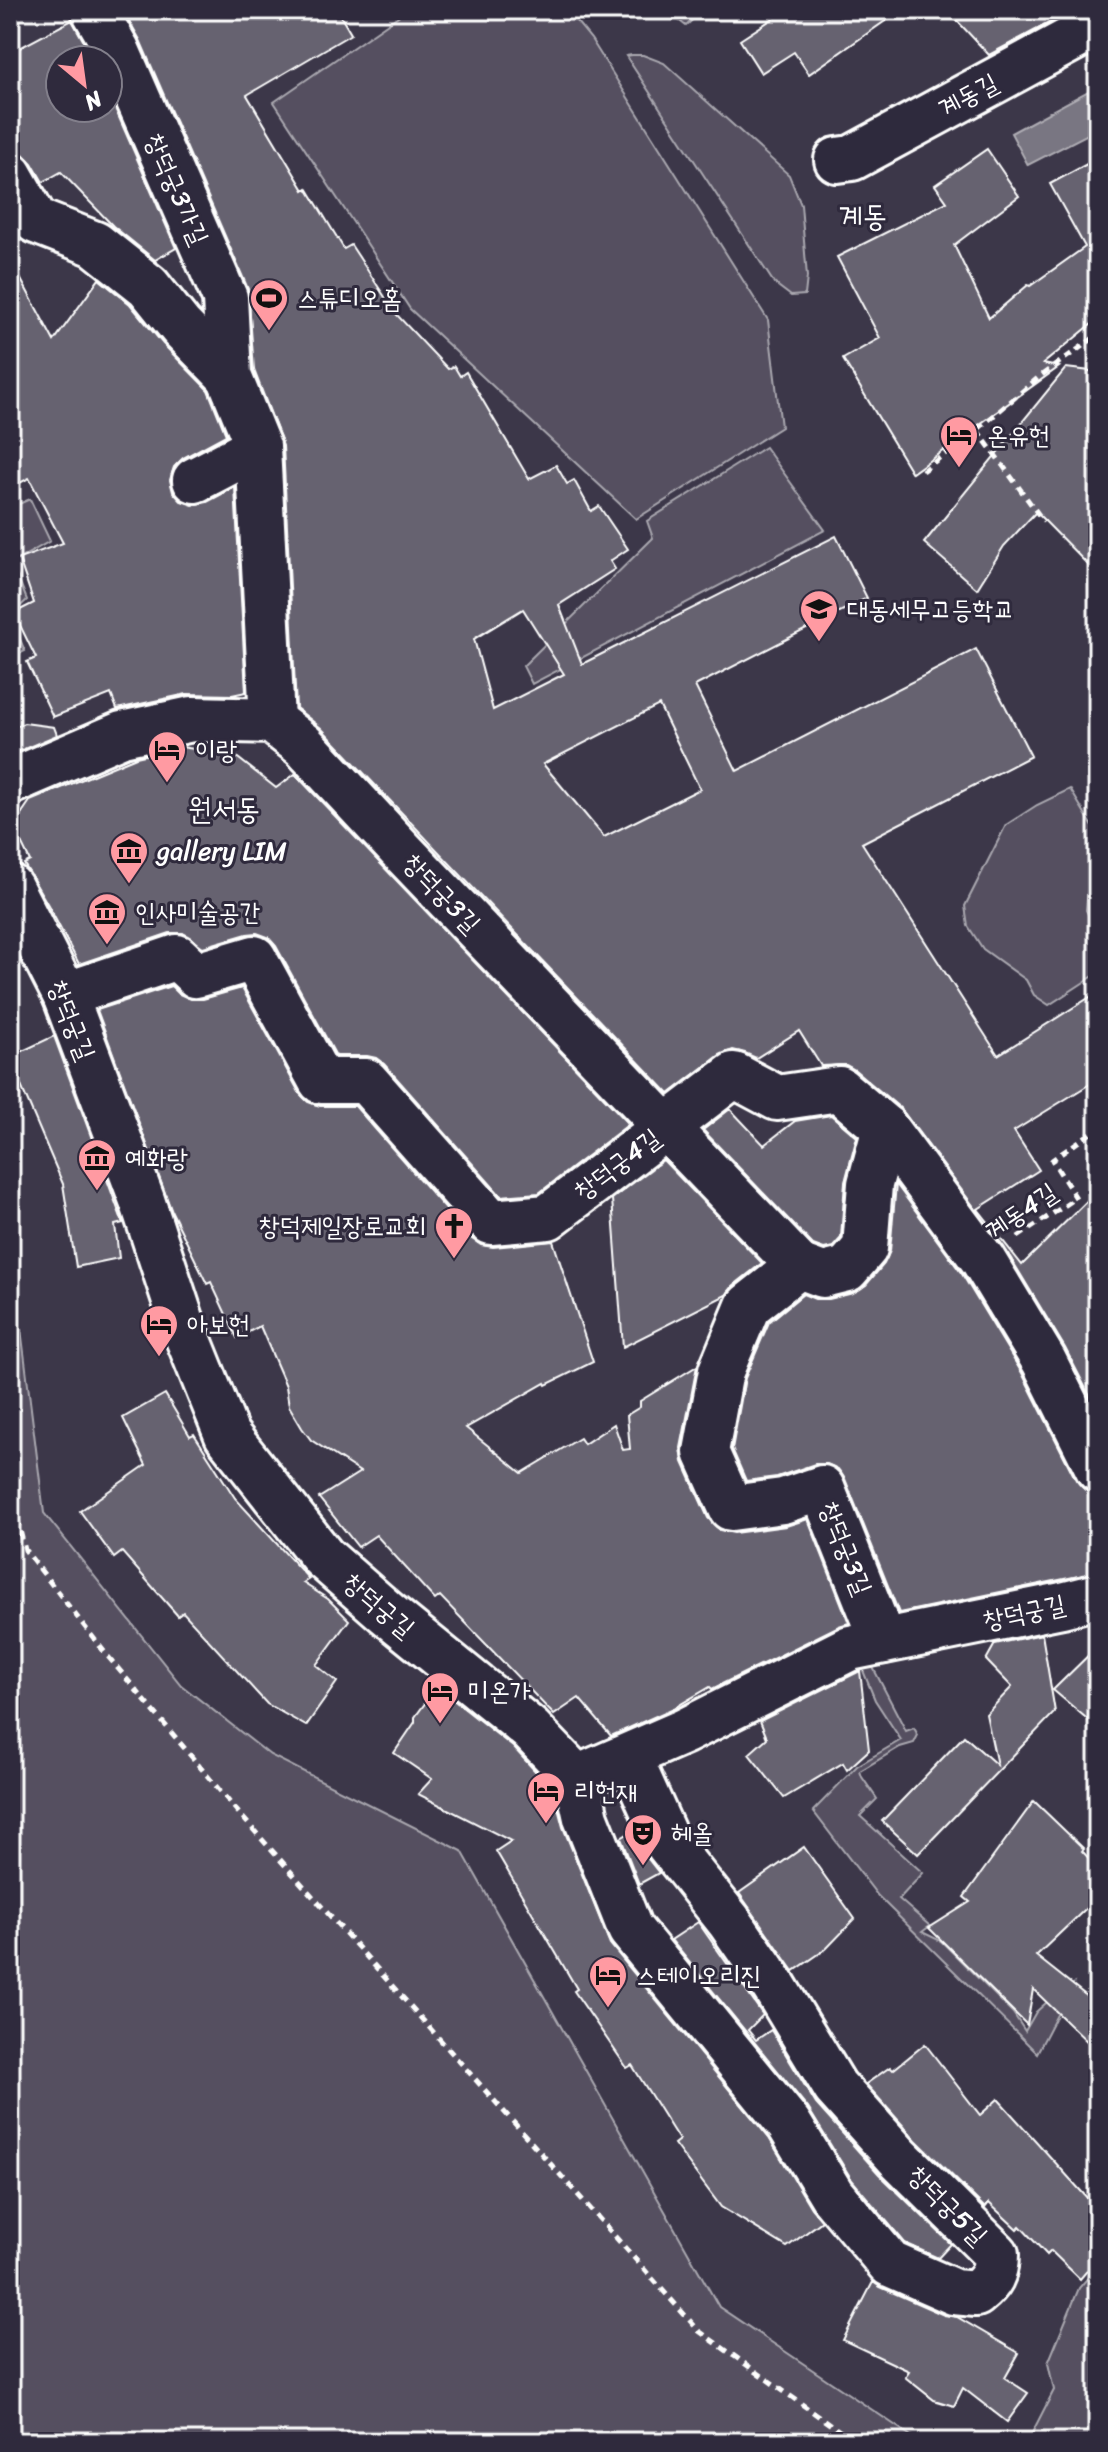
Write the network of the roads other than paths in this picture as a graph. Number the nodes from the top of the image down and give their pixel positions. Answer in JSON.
{"nodes":[{"id":1,"x":94,"y":10,"type":"edge"},
{"id":2,"x":1098,"y":25,"type":"edge"},
{"id":3,"x":837,"y":160,"type":"dead end"},
{"id":4,"x":10,"y":175,"type":"edge"},
{"id":5,"x":229,"y":376,"type":"junction"},
{"id":6,"x":258,"y":447,"type":"junction"},
{"id":7,"x":195,"y":480,"type":"dead end"},
{"id":8,"x":272,"y":721,"type":"junction"},
{"id":9,"x":10,"y":782,"type":"edge"},
{"id":10,"x":10,"y":887,"type":"edge"},
{"id":11,"x":65,"y":995,"type":"junction"},
{"id":12,"x":666,"y":1127,"type":"junction"},
{"id":13,"x":885,"y":1128,"type":"junction"},
{"id":14,"x":799,"y":1266,"type":"junction"},
{"id":15,"x":1098,"y":1469,"type":"edge"},
{"id":16,"x":1098,"y":1596,"type":"edge"},
{"id":17,"x":883,"y":1641,"type":"junction"},
{"id":18,"x":629,"y":1757,"type":"junction"},
{"id":19,"x":577,"y":1778,"type":"junction"}],
"edges":[{"from":1,"to":5,"type":"street","name":"창덕궁3가길"},
{"from":2,"to":3,"type":"street","name":"계동길"},
{"from":4,"to":5,"type":"street","name":"창덕궁3가길"},
{"from":5,"to":6,"type":"street","name":"창덕궁3가길"},
{"from":6,"to":7,"type":"street"},
{"from":6,"to":8,"type":"street","name":"창덕궁3가길"},
{"from":8,"to":9,"type":"street"},
{"from":8,"to":12,"type":"street","name":"창덕궁3길"},
{"from":10,"to":11,"type":"street","name":"창덕궁길"},
{"from":11,"to":12,"type":"street","name":"창덕궁4길"},
{"from":11,"to":19,"type":"street","name":"창덕궁길"},
{"from":12,"to":13,"type":"street","name":"창덕궁4길"},
{"from":12,"to":14,"type":"street","name":"창덕궁3길"},
{"from":13,"to":14,"type":"street"},
{"from":13,"to":15,"type":"street","name":"창덕궁4길"},
{"from":14,"to":17,"type":"street","name":"창덕궁3길"},
{"from":16,"to":17,"type":"street","name":"창덕궁길"},
{"from":17,"to":18,"type":"street","name":"창덕궁길"},
{"from":18,"to":19,"type":"street","name":"창덕궁길"},
{"from":18,"to":19,"type":"street","name":"창덕궁5길"}]}
